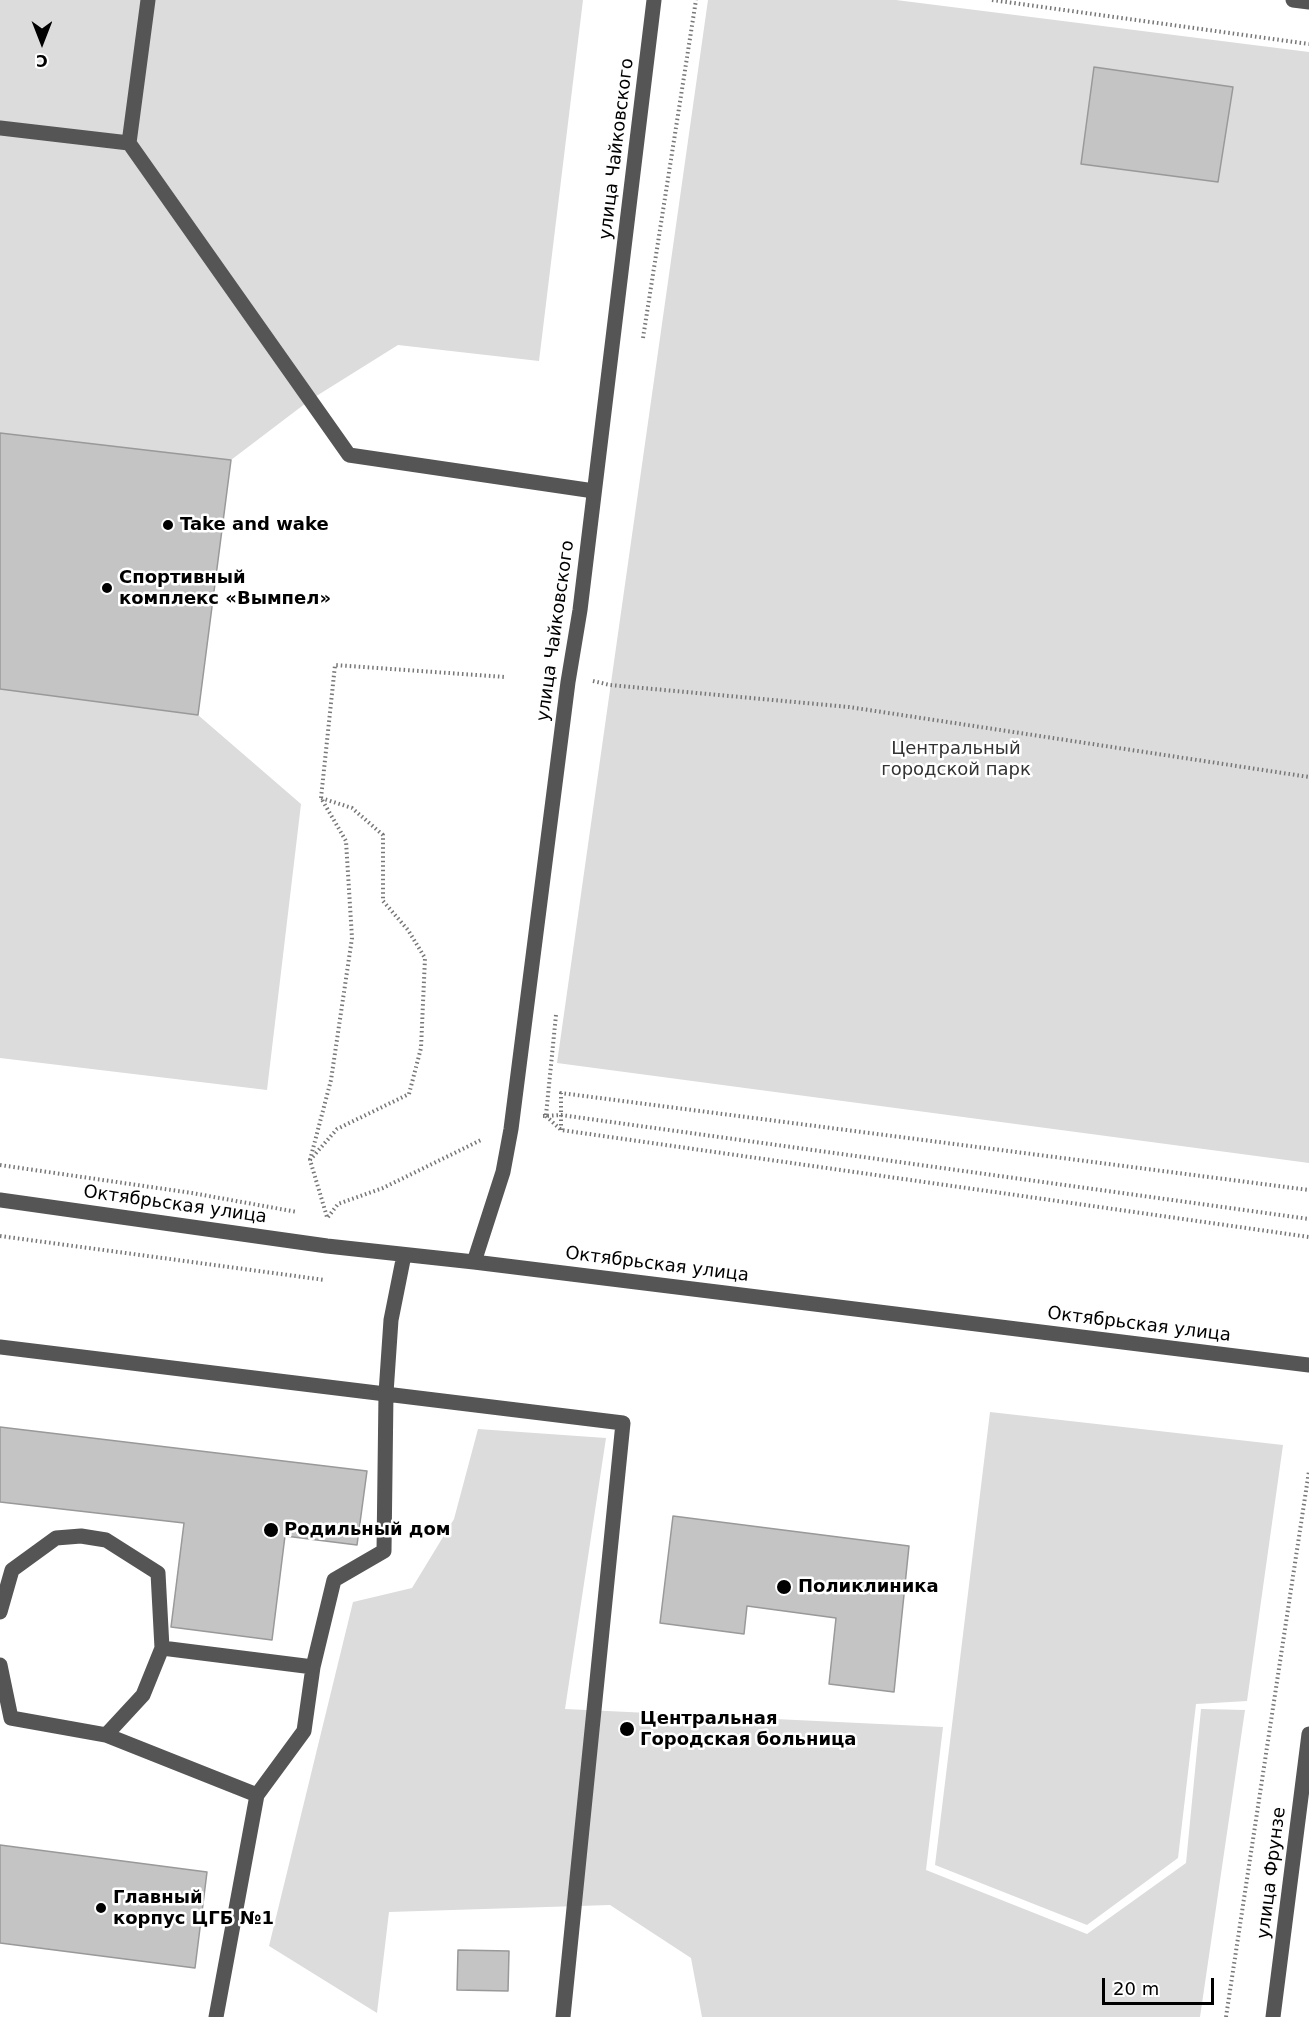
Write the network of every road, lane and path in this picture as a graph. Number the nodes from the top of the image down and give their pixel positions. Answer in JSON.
{"nodes":[{"id":1,"x":148,"y":0,"type":"edge"},
{"id":2,"x":654,"y":0,"type":"edge"},
{"id":3,"x":992,"y":0,"type":"edge"},
{"id":4,"x":1293,"y":0,"type":"edge"},
{"id":5,"x":1309,"y":2,"type":"edge"},
{"id":6,"x":1309,"y":44,"type":"edge"},
{"id":7,"x":0,"y":128,"type":"edge"},
{"id":8,"x":129,"y":143,"type":"junction"},
{"id":9,"x":594,"y":491,"type":"junction"},
{"id":10,"x":505,"y":677,"type":"dead end"},
{"id":11,"x":589,"y":680,"type":"dead end"},
{"id":12,"x":1309,"y":777,"type":"edge"},
{"id":13,"x":321,"y":798,"type":"junction"},
{"id":14,"x":561,"y":1115,"type":"junction"},
{"id":15,"x":561,"y":1130,"type":"junction"},
{"id":16,"x":486,"y":1137,"type":"dead end"},
{"id":17,"x":310,"y":1160,"type":"junction"},
{"id":18,"x":0,"y":1165,"type":"edge"},
{"id":19,"x":1309,"y":1190,"type":"edge"},
{"id":20,"x":0,"y":1200,"type":"edge"},
{"id":21,"x":305,"y":1213,"type":"dead end"},
{"id":22,"x":316,"y":1215,"type":"dead end"},
{"id":23,"x":327,"y":1217,"type":"junction"},
{"id":24,"x":1309,"y":1219,"type":"edge"},
{"id":25,"x":0,"y":1236,"type":"edge"},
{"id":26,"x":1309,"y":1237,"type":"edge"},
{"id":27,"x":404,"y":1255,"type":"junction"},
{"id":28,"x":474,"y":1262,"type":"junction"},
{"id":29,"x":326,"y":1280,"type":"dead end"},
{"id":30,"x":0,"y":1347,"type":"edge"},
{"id":31,"x":1309,"y":1365,"type":"edge"},
{"id":32,"x":386,"y":1393,"type":"junction"},
{"id":33,"x":1309,"y":1470,"type":"edge"},
{"id":34,"x":0,"y":1611,"type":"edge"},
{"id":35,"x":162,"y":1648,"type":"junction"},
{"id":36,"x":0,"y":1665,"type":"edge"},
{"id":37,"x":313,"y":1667,"type":"junction"},
{"id":38,"x":6,"y":1717,"type":"edge"},
{"id":39,"x":1309,"y":1734,"type":"edge"},
{"id":40,"x":106,"y":1735,"type":"junction"},
{"id":41,"x":257,"y":1795,"type":"junction"},
{"id":42,"x":216,"y":2017,"type":"edge"},
{"id":43,"x":563,"y":2017,"type":"edge"},
{"id":44,"x":1226,"y":2017,"type":"edge"},
{"id":45,"x":1273,"y":2017,"type":"edge"}],
"edges":[{"from":1,"to":8,"type":"street"},
{"from":2,"to":9,"type":"street","name":"улица Чайковского"},
{"from":3,"to":6,"type":"path"},
{"from":4,"to":5,"type":"street"},
{"from":7,"to":8,"type":"street"},
{"from":8,"to":9,"type":"street"},
{"from":9,"to":28,"type":"street","name":"улица Чайковского"},
{"from":10,"to":13,"type":"path"},
{"from":11,"to":12,"type":"path"},
{"from":13,"to":17,"type":"path"},
{"from":13,"to":17,"type":"path"},
{"from":14,"to":15,"type":"path"},
{"from":14,"to":15,"type":"path"},
{"from":14,"to":19,"type":"path"},
{"from":14,"to":24,"type":"path"},
{"from":15,"to":26,"type":"path"},
{"from":16,"to":23,"type":"path"},
{"from":17,"to":23,"type":"path"},
{"from":18,"to":21,"type":"path"},
{"from":20,"to":27,"type":"street","name":"Октябрьская улица"},
{"from":22,"to":23,"type":"path"},
{"from":25,"to":29,"type":"path"},
{"from":27,"to":28,"type":"street","name":"Октябрьская улица"},
{"from":27,"to":32,"type":"street"},
{"from":28,"to":31,"type":"street","name":"Октябрьская улица"},
{"from":30,"to":32,"type":"street"},
{"from":32,"to":37,"type":"street"},
{"from":32,"to":43,"type":"street"},
{"from":33,"to":44,"type":"path"},
{"from":34,"to":35,"type":"street"},
{"from":35,"to":37,"type":"street"},
{"from":35,"to":40,"type":"street"},
{"from":36,"to":38,"type":"street"},
{"from":37,"to":41,"type":"street"},
{"from":38,"to":40,"type":"street"},
{"from":39,"to":45,"type":"street","name":"улица Фрунзе"},
{"from":40,"to":41,"type":"street"},
{"from":41,"to":42,"type":"street"}]}
